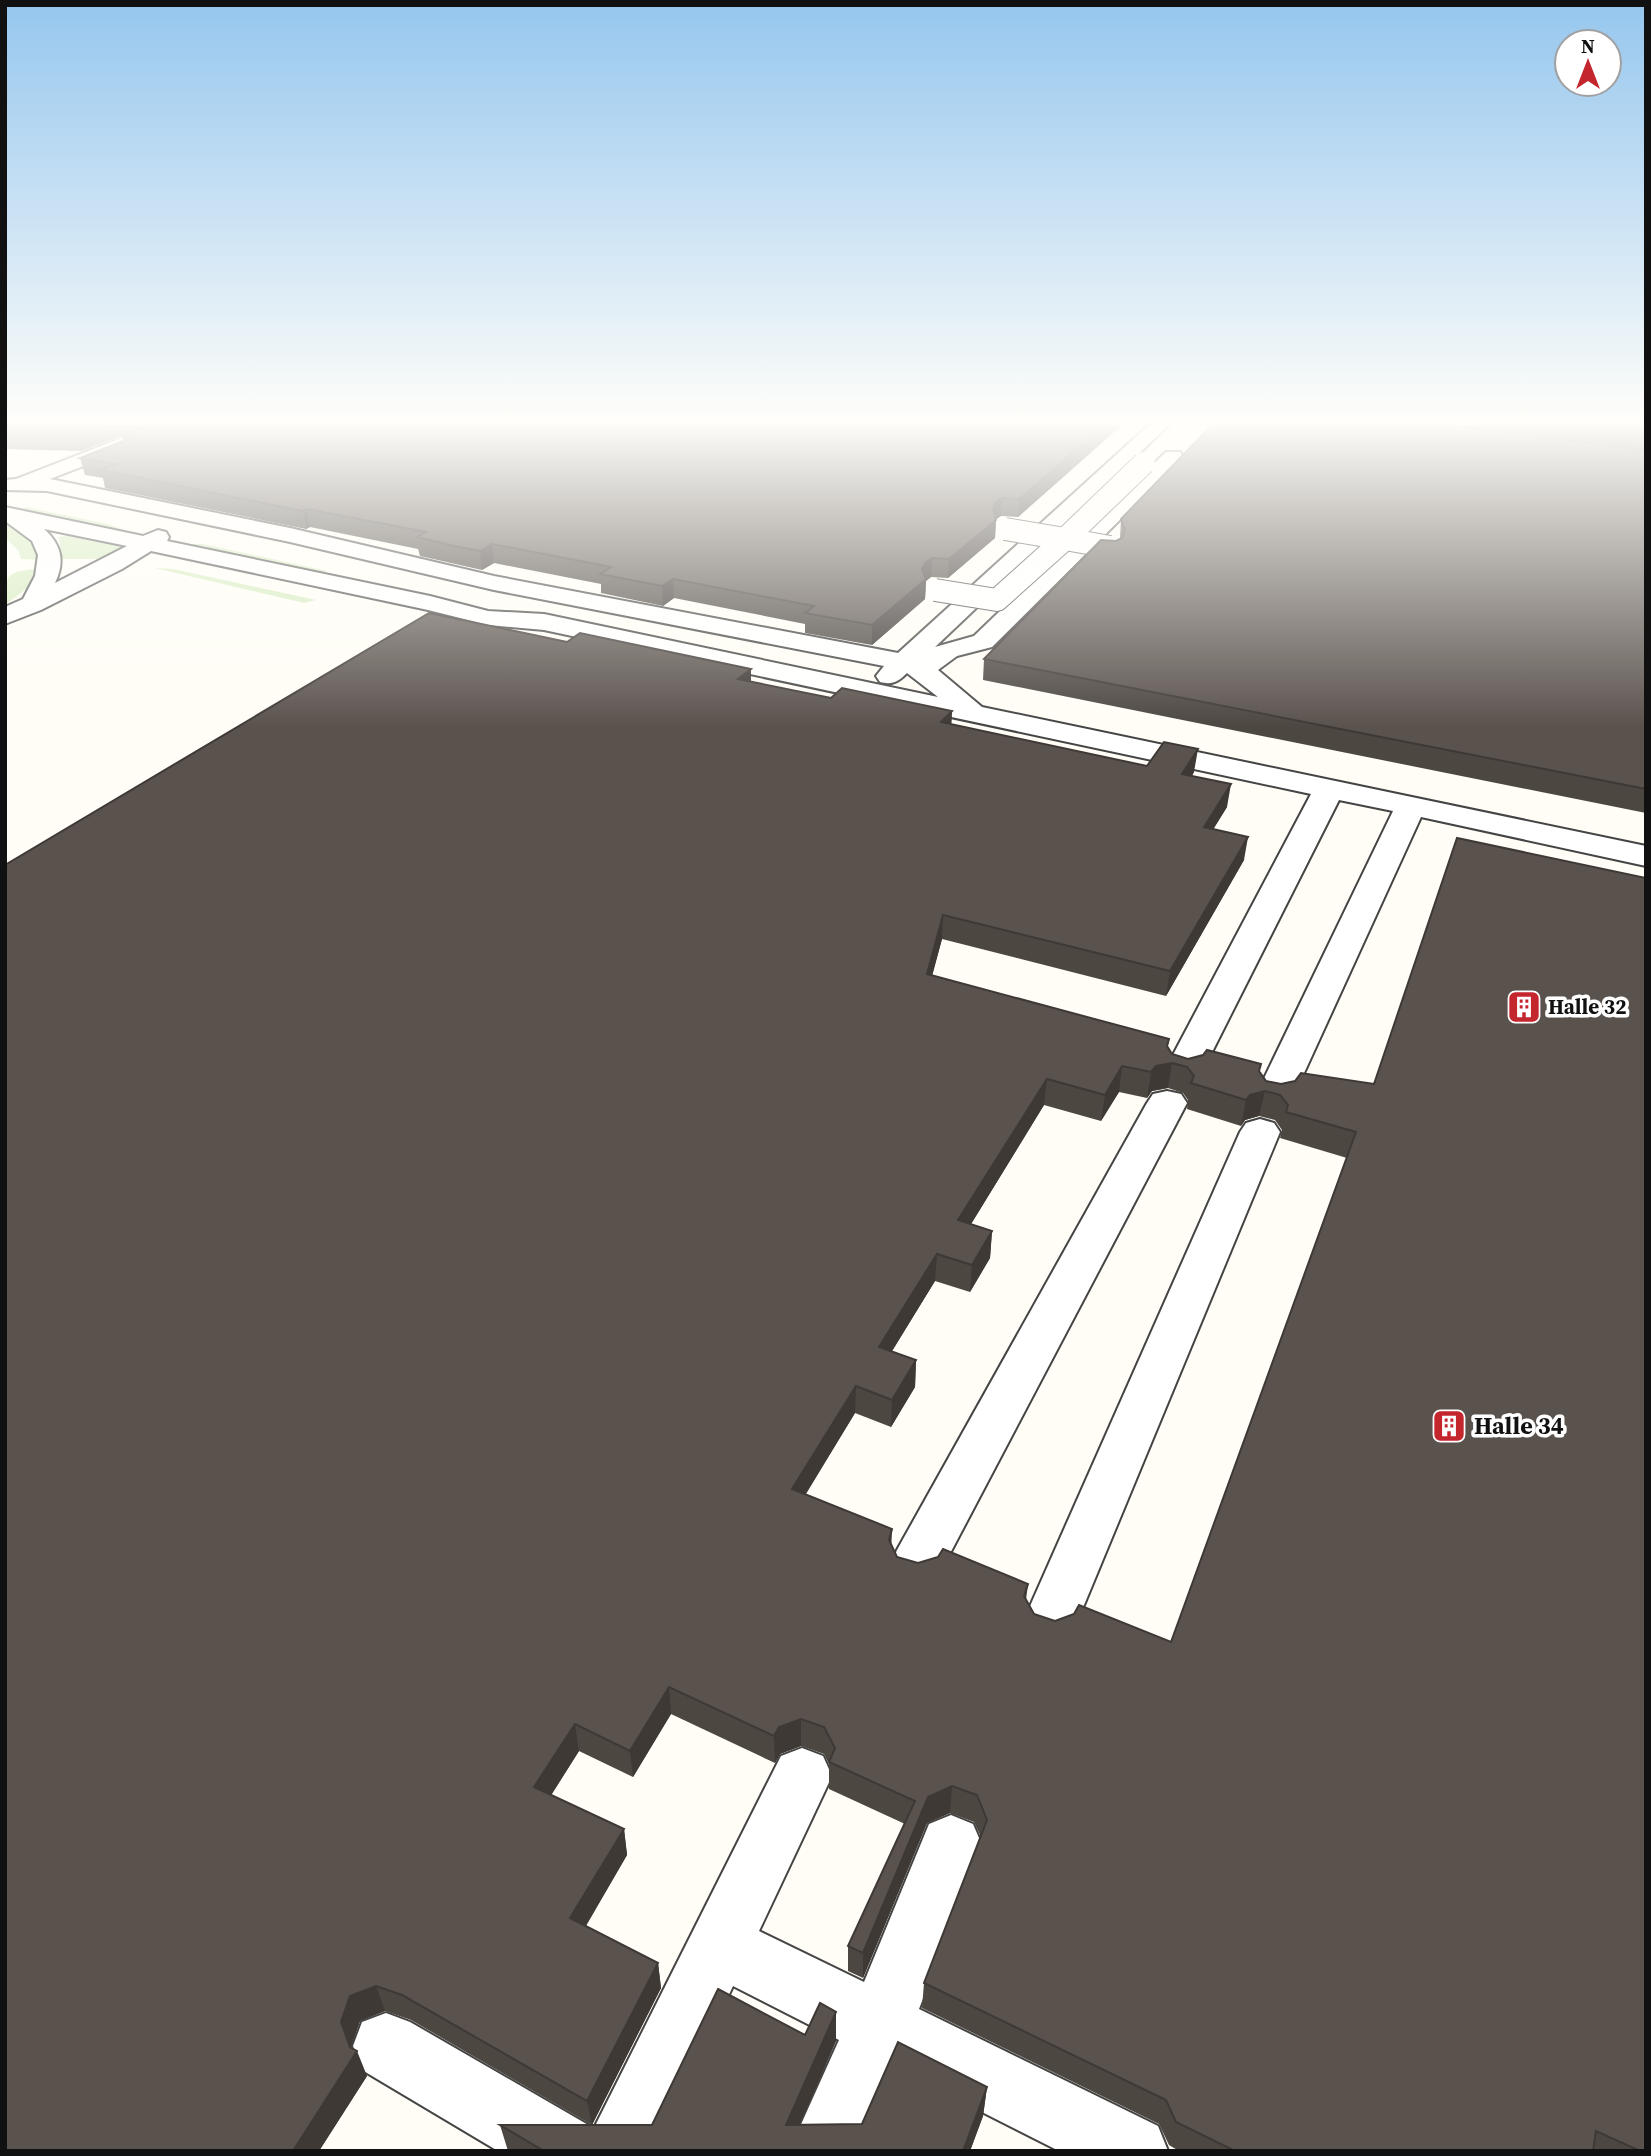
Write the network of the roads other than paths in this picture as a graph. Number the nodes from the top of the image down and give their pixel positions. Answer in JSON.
{"nodes":[{"id":1,"x":31,"y":526,"type":"edge"},
{"id":2,"x":88,"y":526,"type":"edge"},
{"id":3,"x":131,"y":526,"type":"edge"},
{"id":4,"x":244,"y":526,"type":"edge"},
{"id":5,"x":1072,"y":526,"type":"edge"},
{"id":6,"x":1079,"y":526,"type":"edge"},
{"id":7,"x":1088,"y":526,"type":"edge"},
{"id":8,"x":169,"y":530,"type":"junction"},
{"id":9,"x":1005,"y":530,"type":"edge"},
{"id":10,"x":1065,"y":539,"type":"junction"},
{"id":11,"x":146,"y":544,"type":"junction"},
{"id":12,"x":1110,"y":547,"type":"edge"},
{"id":13,"x":935,"y":590,"type":"edge"},
{"id":14,"x":437,"y":598,"type":"junction"},
{"id":15,"x":32,"y":605,"type":"junction"},
{"id":16,"x":5,"y":617,"type":"edge"},
{"id":17,"x":544,"y":622,"type":"junction"},
{"id":18,"x":881,"y":657,"type":"junction"},
{"id":19,"x":914,"y":666,"type":"junction"},
{"id":20,"x":873,"y":692,"type":"junction"},
{"id":21,"x":977,"y":714,"type":"junction"},
{"id":22,"x":1329,"y":789,"type":"junction"},
{"id":23,"x":1411,"y":806,"type":"junction"},
{"id":24,"x":1646,"y":856,"type":"edge"},
{"id":25,"x":916,"y":1566,"type":"edge"},
{"id":26,"x":1050,"y":1622,"type":"edge"},
{"id":27,"x":802,"y":1776,"type":"dead end"},
{"id":28,"x":951,"y":1845,"type":"dead end"},
{"id":29,"x":721,"y":1946,"type":"junction"},
{"id":30,"x":879,"y":2027,"type":"junction"},
{"id":31,"x":386,"y":2046,"type":"dead end"},
{"id":32,"x":565,"y":2151,"type":"edge"},
{"id":33,"x":619,"y":2151,"type":"edge"},
{"id":34,"x":824,"y":2151,"type":"edge"},
{"id":35,"x":1133,"y":2151,"type":"edge"}],
"edges":[{"from":1,"to":15,"type":"street"},
{"from":2,"to":11,"type":"street"},
{"from":3,"to":8,"type":"street"},
{"from":4,"to":18,"type":"street"},
{"from":5,"to":19,"type":"street"},
{"from":6,"to":10,"type":"street","bridge":true},
{"from":7,"to":19,"type":"street"},
{"from":8,"to":11,"type":"street"},
{"from":8,"to":14,"type":"street"},
{"from":9,"to":10,"type":"street","bridge":true},
{"from":10,"to":12,"type":"street","bridge":true},
{"from":10,"to":13,"type":"street","bridge":true},
{"from":11,"to":14,"type":"street"},
{"from":11,"to":15,"type":"street"},
{"from":14,"to":17,"type":"street"},
{"from":15,"to":16,"type":"street"},
{"from":17,"to":18,"type":"street"},
{"from":17,"to":20,"type":"street"},
{"from":18,"to":19,"type":"street"},
{"from":19,"to":20,"type":"street"},
{"from":19,"to":21,"type":"street"},
{"from":20,"to":21,"type":"street"},
{"from":21,"to":22,"type":"street"},
{"from":22,"to":23,"type":"street"},
{"from":22,"to":25,"type":"street"},
{"from":23,"to":24,"type":"street"},
{"from":23,"to":26,"type":"street"},
{"from":27,"to":29,"type":"street"},
{"from":28,"to":30,"type":"street"},
{"from":29,"to":30,"type":"street"},
{"from":29,"to":33,"type":"street"},
{"from":30,"to":34,"type":"street"},
{"from":30,"to":35,"type":"street"},
{"from":31,"to":32,"type":"street"}]}
